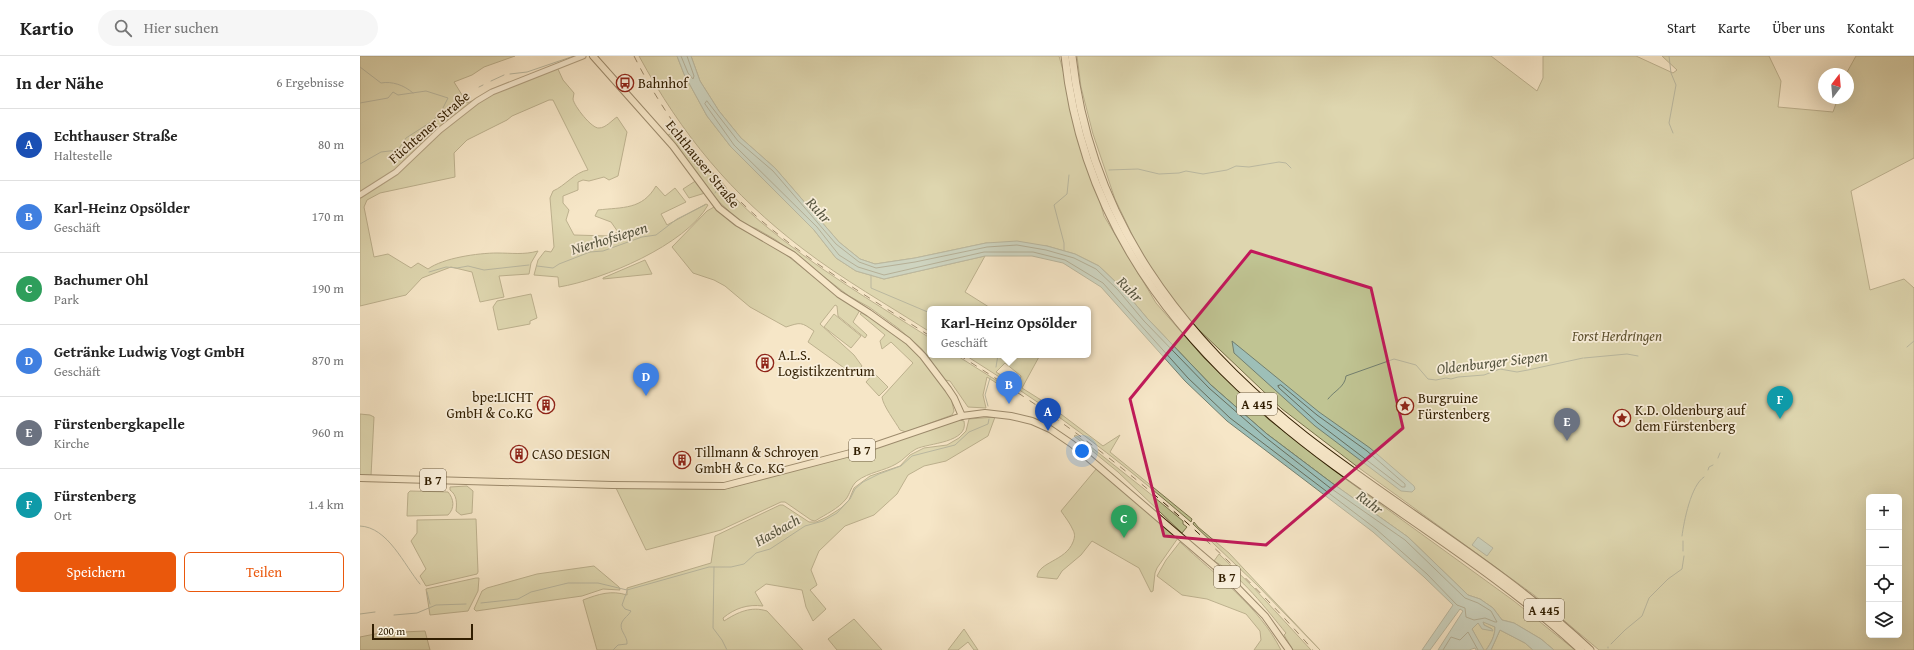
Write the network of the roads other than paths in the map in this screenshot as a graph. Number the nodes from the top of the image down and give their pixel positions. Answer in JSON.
{"nodes":[{"id":1,"x":583,"y":56,"type":"edge"},
{"id":2,"x":593,"y":56,"type":"edge"},
{"id":3,"x":1065,"y":56,"type":"edge"},
{"id":4,"x":1072,"y":56,"type":"edge"},
{"id":5,"x":360,"y":196,"type":"edge"},
{"id":6,"x":958,"y":405,"type":"junction"},
{"id":7,"x":976,"y":414,"type":"junction"},
{"id":8,"x":962,"y":416,"type":"junction"},
{"id":9,"x":360,"y":478,"type":"edge"},
{"id":10,"x":1289,"y":650,"type":"edge"},
{"id":11,"x":1581,"y":650,"type":"edge"},
{"id":12,"x":1590,"y":650,"type":"edge"}],
"edges":[{"from":1,"to":5,"type":"street","name":"Füchtener Straße"},
{"from":2,"to":6,"type":"main road","name":"Echthauser Straße"},
{"from":3,"to":11,"type":"highway","number":"A 445"},
{"from":4,"to":12,"type":"highway","number":"A 445"},
{"from":6,"to":7,"type":"main road"},
{"from":6,"to":8,"type":"main road","name":"Echthauser Straße"},
{"from":7,"to":8,"type":"main road","number":"B 7"},
{"from":7,"to":10,"type":"main road","number":"B 7"},
{"from":8,"to":9,"type":"main road","number":"B 7"}]}
